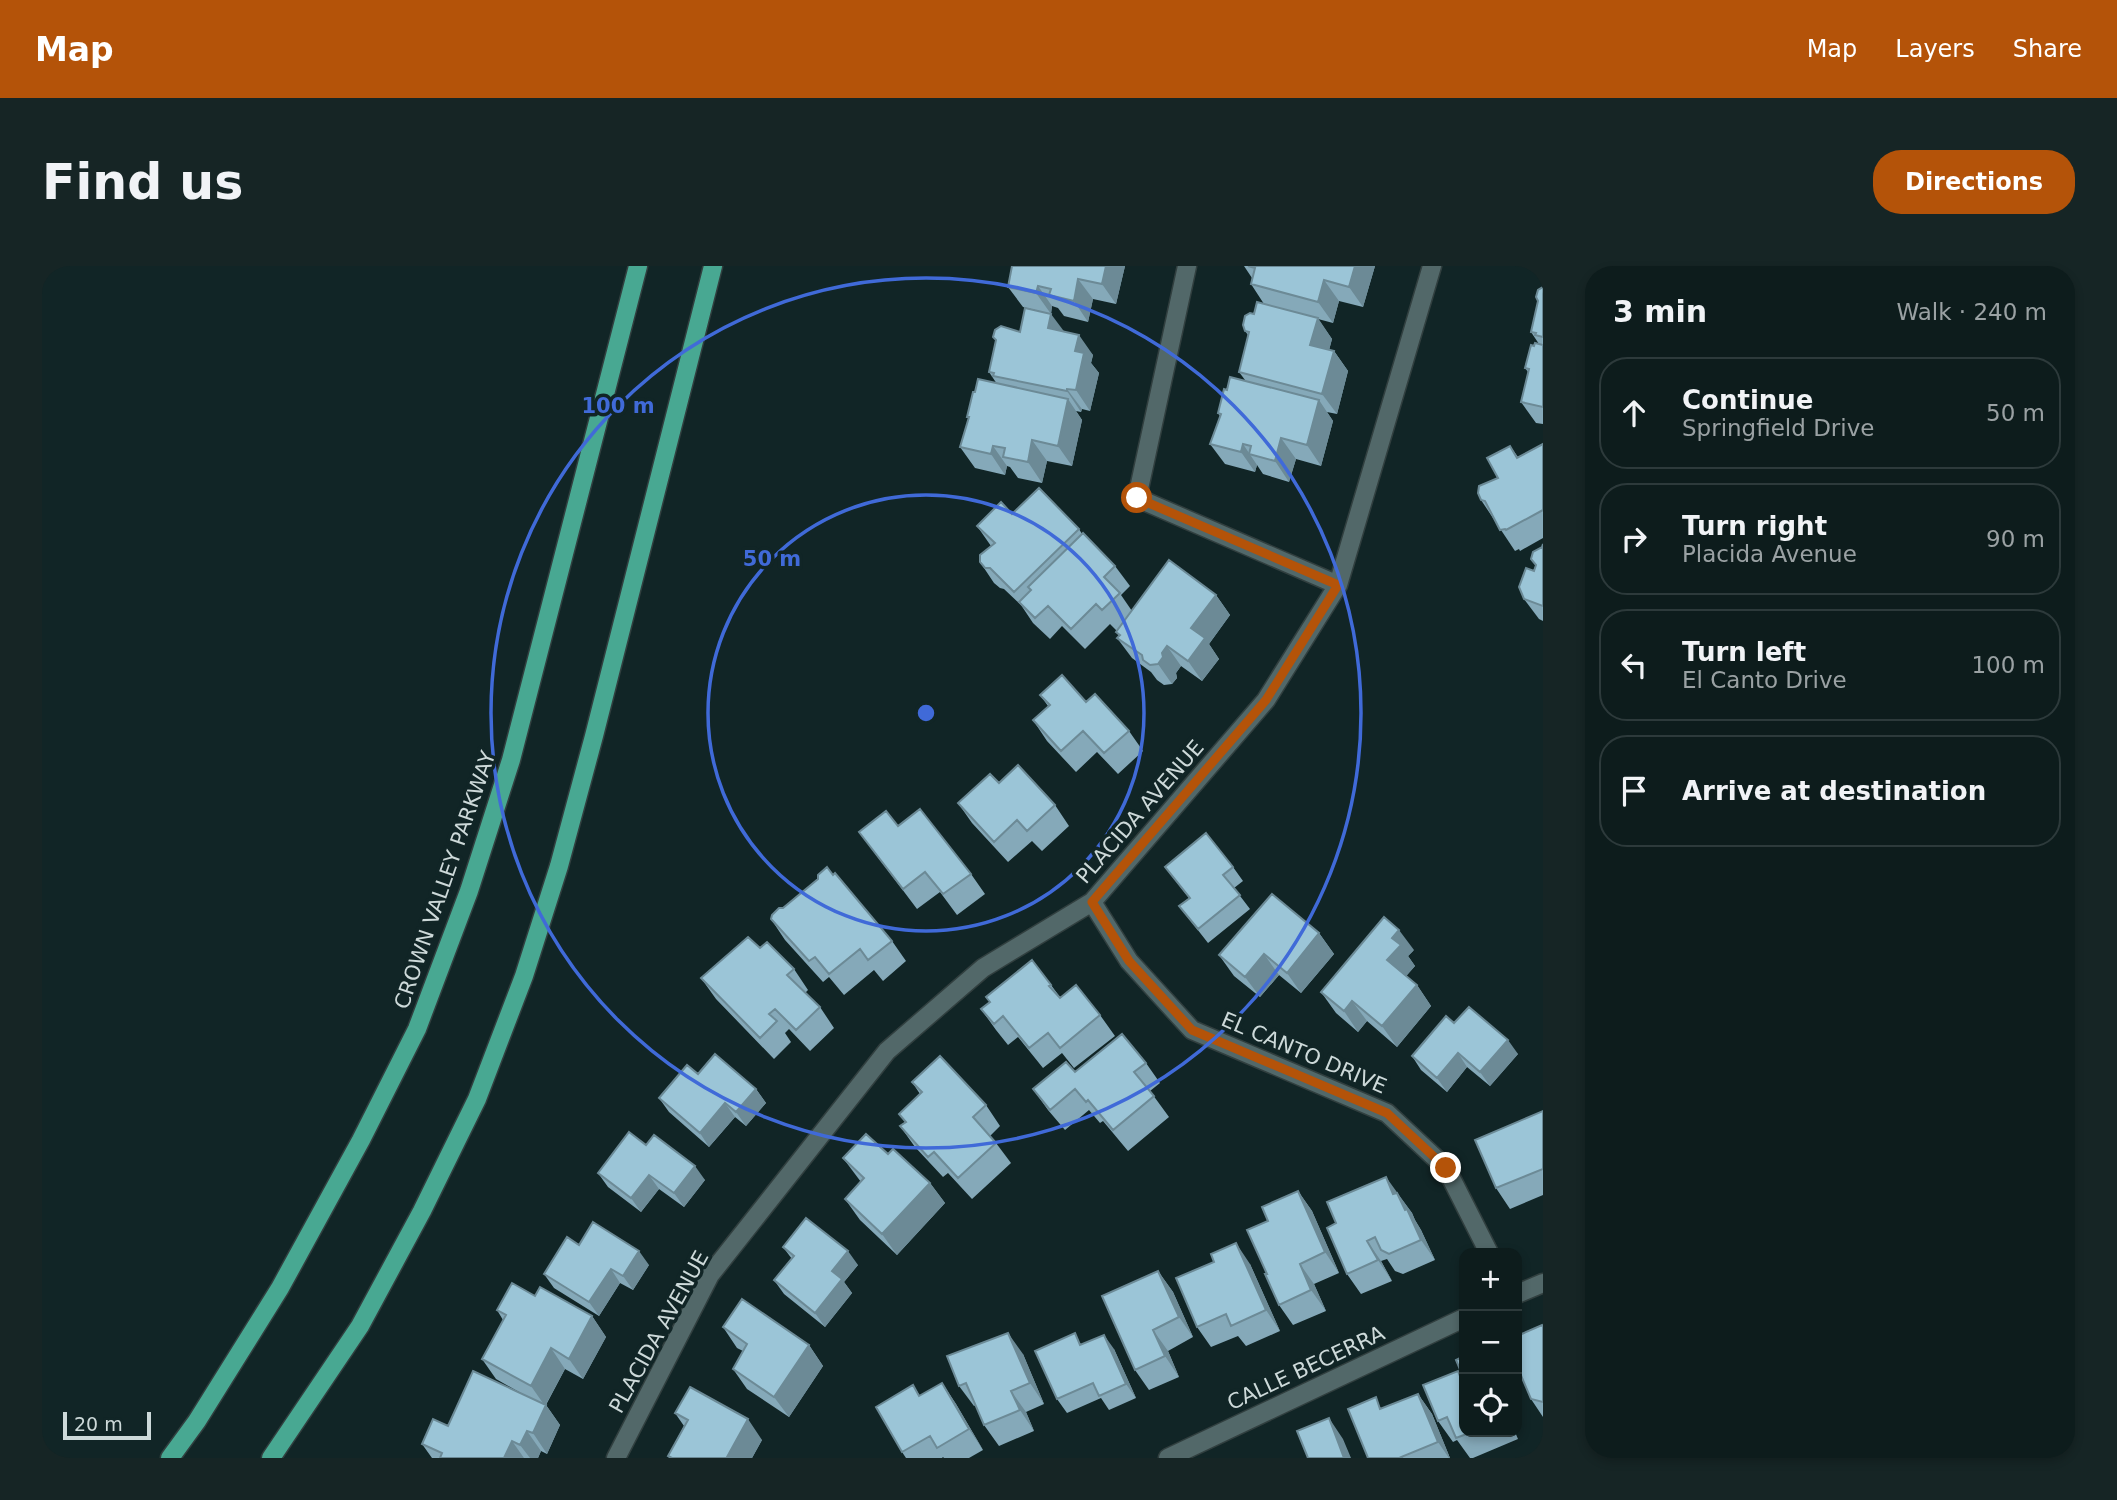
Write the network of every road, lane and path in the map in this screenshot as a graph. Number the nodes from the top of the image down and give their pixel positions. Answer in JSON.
{"nodes":[{"id":1,"x":638,"y":266,"type":"edge"},
{"id":2,"x":713,"y":266,"type":"edge"},
{"id":3,"x":1187,"y":266,"type":"edge"},
{"id":4,"x":1432,"y":266,"type":"edge"},
{"id":5,"x":1338,"y":585,"type":"junction"},
{"id":6,"x":1092,"y":902,"type":"junction"},
{"id":7,"x":1486,"y":1248,"type":"edge"},
{"id":8,"x":1543,"y":1283,"type":"edge"},
{"id":9,"x":1522,"y":1292,"type":"edge"},
{"id":10,"x":1459,"y":1320,"type":"edge"},
{"id":11,"x":170,"y":1458,"type":"edge"},
{"id":12,"x":271,"y":1458,"type":"edge"},
{"id":13,"x":616,"y":1458,"type":"edge"},
{"id":14,"x":1168,"y":1458,"type":"edge"}],
"edges":[{"from":1,"to":11,"type":"main road","name":"CROWN VALLEY PARKWAY"},
{"from":2,"to":12,"type":"main road"},
{"from":3,"to":5,"type":"street"},
{"from":4,"to":5,"type":"street","name":"PLACIDA AVENUE"},
{"from":5,"to":6,"type":"street","name":"PLACIDA AVENUE"},
{"from":6,"to":7,"type":"street","name":"EL CANTO DRIVE"},
{"from":6,"to":13,"type":"street","name":"PLACIDA AVENUE"},
{"from":8,"to":9,"type":"street"},
{"from":10,"to":14,"type":"street","name":"CALLE BECERRA"}]}
